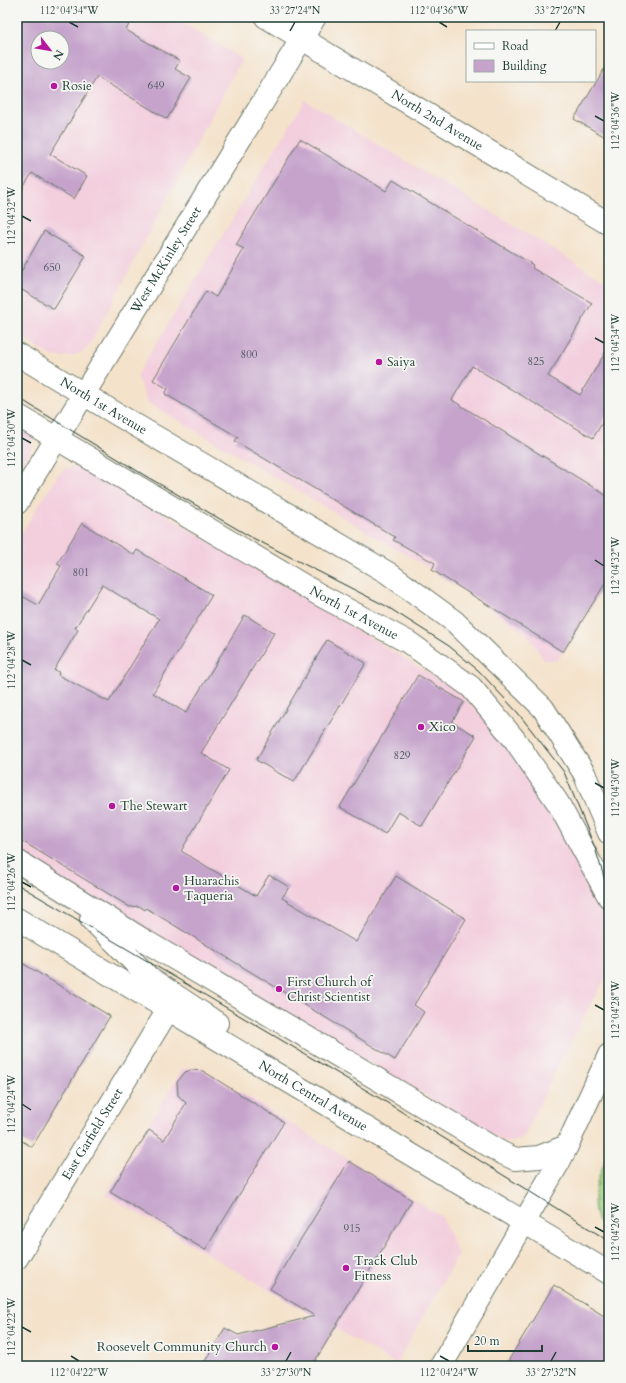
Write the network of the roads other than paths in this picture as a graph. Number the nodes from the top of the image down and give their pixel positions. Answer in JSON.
{"nodes":[{"id":1,"x":266,"y":17,"type":"edge"},
{"id":2,"x":315,"y":17,"type":"edge"},
{"id":3,"x":302,"y":39,"type":"junction"},
{"id":4,"x":609,"y":224,"type":"edge"},
{"id":5,"x":17,"y":354,"type":"edge"},
{"id":6,"x":84,"y":394,"type":"junction"},
{"id":7,"x":17,"y":415,"type":"edge"},
{"id":8,"x":57,"y":438,"type":"junction"},
{"id":9,"x":17,"y":503,"type":"edge"},
{"id":10,"x":609,"y":833,"type":"edge"},
{"id":11,"x":19,"y":863,"type":"edge"},
{"id":12,"x":609,"y":896,"type":"edge"},
{"id":13,"x":17,"y":919,"type":"edge"},
{"id":14,"x":168,"y":1010,"type":"junction"},
{"id":15,"x":241,"y":1052,"type":"junction"},
{"id":16,"x":609,"y":1056,"type":"edge"},
{"id":17,"x":567,"y":1146,"type":"junction"},
{"id":18,"x":524,"y":1221,"type":"junction"},
{"id":19,"x":17,"y":1258,"type":"edge"},
{"id":20,"x":609,"y":1272,"type":"edge"},
{"id":21,"x":441,"y":1366,"type":"edge"}],
"edges":[{"from":1,"to":3,"type":"main road","name":"North 2nd Avenue"},
{"from":2,"to":3,"type":"main road","name":"West McKinley Street"},
{"from":3,"to":4,"type":"main road","name":"North 2nd Avenue"},
{"from":3,"to":6,"type":"main road","name":"West McKinley Street"},
{"from":5,"to":6,"type":"main road","name":"North 1st Avenue"},
{"from":6,"to":8,"type":"main road","name":"West McKinley Street"},
{"from":6,"to":10,"type":"main road","name":"North 1st Avenue"},
{"from":7,"to":8,"type":"main road","name":"North 1st Avenue"},
{"from":8,"to":9,"type":"main road","name":"West McKinley Street"},
{"from":8,"to":12,"type":"main road","name":"North 1st Avenue"},
{"from":11,"to":15,"type":"main road"},
{"from":11,"to":17,"type":"main road"},
{"from":13,"to":14,"type":"main road","name":"North Central Avenue"},
{"from":14,"to":15,"type":"main road","name":"North Central Avenue"},
{"from":14,"to":19,"type":"main road","name":"East Garfield Street"},
{"from":15,"to":18,"type":"main road","name":"North Central Avenue"},
{"from":16,"to":17,"type":"main road"},
{"from":17,"to":18,"type":"main road"},
{"from":18,"to":20,"type":"main road","name":"North Central Avenue"},
{"from":18,"to":21,"type":"main road"}]}
